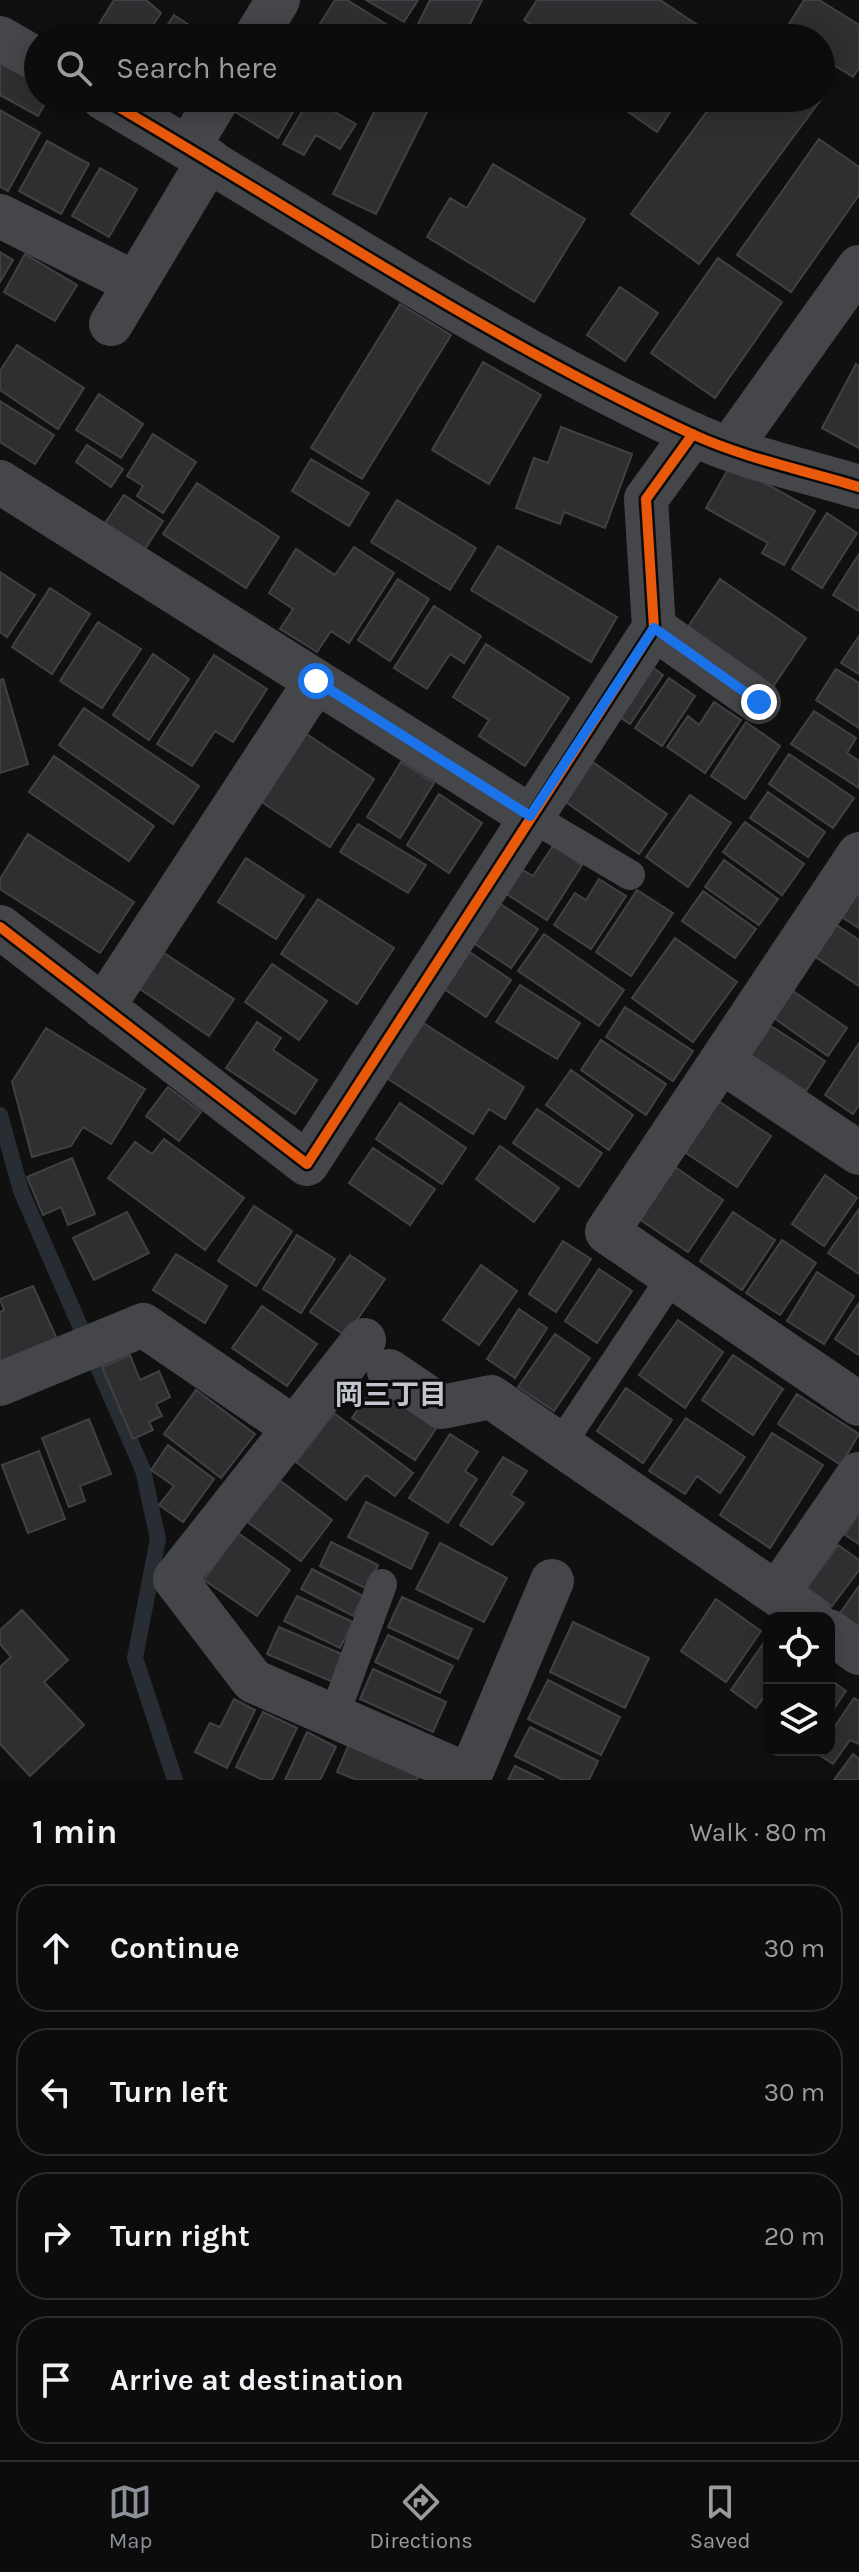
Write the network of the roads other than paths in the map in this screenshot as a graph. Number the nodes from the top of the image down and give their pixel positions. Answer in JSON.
{"nodes":[{"id":1,"x":278,"y":0,"type":"edge"},
{"id":2,"x":263,"y":24,"type":"edge"},
{"id":3,"x":0,"y":38,"type":"edge"},
{"id":4,"x":24,"y":52,"type":"edge"},
{"id":5,"x":127,"y":112,"type":"edge"},
{"id":6,"x":213,"y":112,"type":"edge"},
{"id":7,"x":198,"y":154,"type":"junction"},
{"id":8,"x":0,"y":216,"type":"edge"},
{"id":9,"x":856,"y":276,"type":"edge"},
{"id":10,"x":135,"y":283,"type":"junction"},
{"id":11,"x":111,"y":324,"type":"dead end"},
{"id":12,"x":711,"y":442,"type":"junction"},
{"id":13,"x":0,"y":482,"type":"edge"},
{"id":14,"x":859,"y":487,"type":"edge"},
{"id":15,"x":654,"y":628,"type":"junction"},
{"id":16,"x":316,"y":681,"type":"junction"},
{"id":17,"x":759,"y":702,"type":"dead end"},
{"id":18,"x":530,"y":816,"type":"junction"},
{"id":19,"x":859,"y":854,"type":"edge"},
{"id":20,"x":630,"y":875,"type":"dead end"},
{"id":21,"x":0,"y":927,"type":"edge"},
{"id":22,"x":103,"y":1007,"type":"junction"},
{"id":23,"x":721,"y":1061,"type":"junction"},
{"id":24,"x":859,"y":1153,"type":"edge"},
{"id":25,"x":672,"y":1277,"type":"junction"},
{"id":26,"x":0,"y":1384,"type":"edge"},
{"id":27,"x":859,"y":1404,"type":"edge"},
{"id":28,"x":294,"y":1428,"type":"junction"},
{"id":29,"x":561,"y":1444,"type":"junction"},
{"id":30,"x":859,"y":1474,"type":"edge"},
{"id":31,"x":552,"y":1581,"type":"dead end"},
{"id":32,"x":382,"y":1584,"type":"dead end"},
{"id":33,"x":778,"y":1592,"type":"junction"},
{"id":34,"x":804,"y":1612,"type":"edge"},
{"id":35,"x":835,"y":1635,"type":"edge"},
{"id":36,"x":859,"y":1653,"type":"edge"},
{"id":37,"x":334,"y":1716,"type":"junction"},
{"id":38,"x":469,"y":1778,"type":"edge"}],
"edges":[{"from":1,"to":2,"type":"street"},
{"from":3,"to":4,"type":"street"},
{"from":5,"to":7,"type":"street"},
{"from":6,"to":7,"type":"street"},
{"from":7,"to":10,"type":"street"},
{"from":7,"to":12,"type":"street"},
{"from":8,"to":10,"type":"street"},
{"from":9,"to":12,"type":"street"},
{"from":10,"to":11,"type":"street"},
{"from":12,"to":14,"type":"street"},
{"from":12,"to":15,"type":"street"},
{"from":13,"to":16,"type":"street"},
{"from":15,"to":17,"type":"street"},
{"from":15,"to":18,"type":"street"},
{"from":16,"to":18,"type":"street"},
{"from":16,"to":22,"type":"street"},
{"from":18,"to":20,"type":"lane"},
{"from":18,"to":22,"type":"street"},
{"from":19,"to":23,"type":"street"},
{"from":21,"to":22,"type":"street"},
{"from":23,"to":24,"type":"street"},
{"from":23,"to":25,"type":"street"},
{"from":25,"to":27,"type":"street"},
{"from":25,"to":29,"type":"lane"},
{"from":26,"to":28,"type":"street"},
{"from":28,"to":29,"type":"street"},
{"from":28,"to":37,"type":"street"},
{"from":29,"to":33,"type":"street"},
{"from":30,"to":33,"type":"street"},
{"from":31,"to":38,"type":"street"},
{"from":32,"to":37,"type":"lane"},
{"from":33,"to":34,"type":"street"},
{"from":35,"to":36,"type":"street"},
{"from":37,"to":38,"type":"street"}]}
